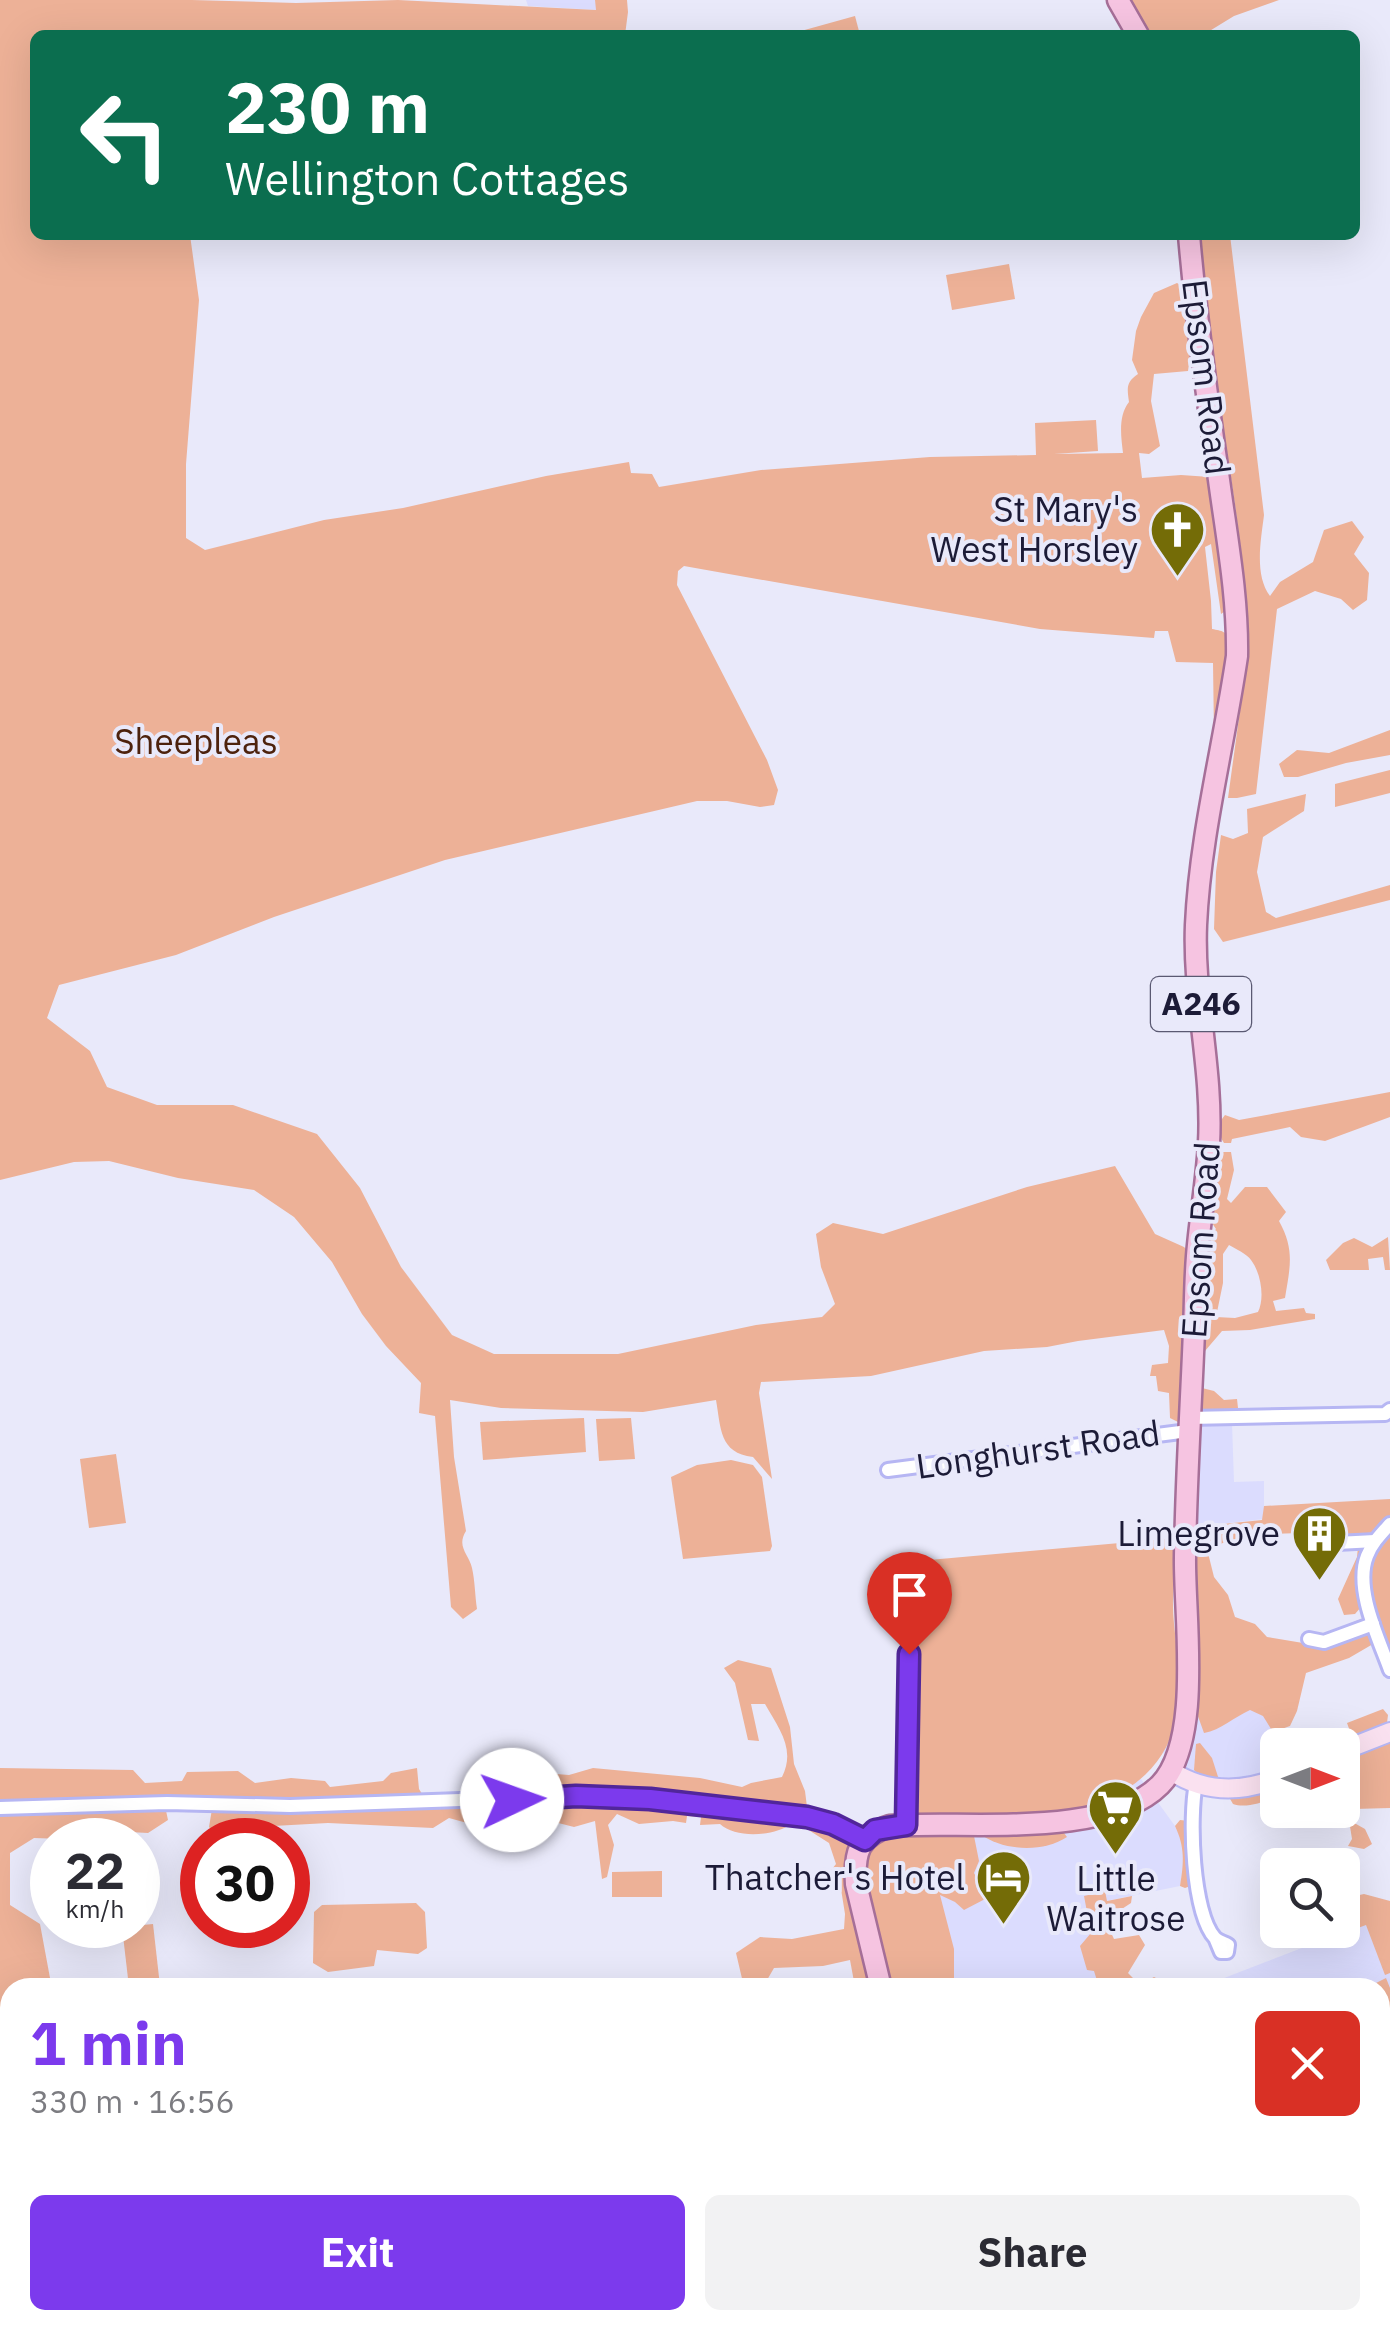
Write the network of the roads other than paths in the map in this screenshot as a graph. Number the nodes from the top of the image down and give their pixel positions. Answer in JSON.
{"nodes":[{"id":1,"x":1118,"y":0,"type":"edge"},
{"id":2,"x":1135,"y":30,"type":"edge"},
{"id":3,"x":1190,"y":240,"type":"edge"},
{"id":4,"x":1388,"y":1414,"type":"edge"},
{"id":5,"x":1188,"y":1424,"type":"junction"},
{"id":6,"x":888,"y":1470,"type":"dead end"},
{"id":7,"x":1390,"y":1524,"type":"edge"},
{"id":8,"x":1375,"y":1541,"type":"junction"},
{"id":9,"x":1318,"y":1544,"type":"dead end"},
{"id":10,"x":1373,"y":1624,"type":"junction"},
{"id":11,"x":1310,"y":1639,"type":"dead end"},
{"id":12,"x":909,"y":1654,"type":"dead end"},
{"id":13,"x":1390,"y":1670,"type":"edge"},
{"id":14,"x":1390,"y":1732,"type":"edge"},
{"id":15,"x":1360,"y":1743,"type":"edge"},
{"id":16,"x":1171,"y":1771,"type":"junction"},
{"id":17,"x":1196,"y":1784,"type":"junction"},
{"id":18,"x":1260,"y":1784,"type":"edge"},
{"id":19,"x":0,"y":1808,"type":"edge"},
{"id":20,"x":906,"y":1825,"type":"junction"},
{"id":21,"x":865,"y":1840,"type":"junction"},
{"id":22,"x":1216,"y":1940,"type":"dead end"},
{"id":23,"x":878,"y":1978,"type":"edge"}],
"edges":[{"from":1,"to":2,"type":"main road"},
{"from":3,"to":5,"type":"main road","name":"Epsom Road","number":"A246"},
{"from":4,"to":5,"type":"street","name":"Longhurst Road"},
{"from":5,"to":6,"type":"street","name":"Longhurst Road"},
{"from":5,"to":16,"type":"main road","name":"Epsom Road","number":"A246"},
{"from":7,"to":8,"type":"street"},
{"from":8,"to":9,"type":"street"},
{"from":8,"to":10,"type":"street"},
{"from":10,"to":11,"type":"street"},
{"from":10,"to":13,"type":"street"},
{"from":12,"to":20,"type":"street"},
{"from":14,"to":15,"type":"main road"},
{"from":16,"to":17,"type":"main road"},
{"from":16,"to":20,"type":"main road"},
{"from":17,"to":18,"type":"main road"},
{"from":17,"to":22,"type":"street"},
{"from":19,"to":21,"type":"street"},
{"from":20,"to":21,"type":"main road"},
{"from":21,"to":23,"type":"main road"}]}
